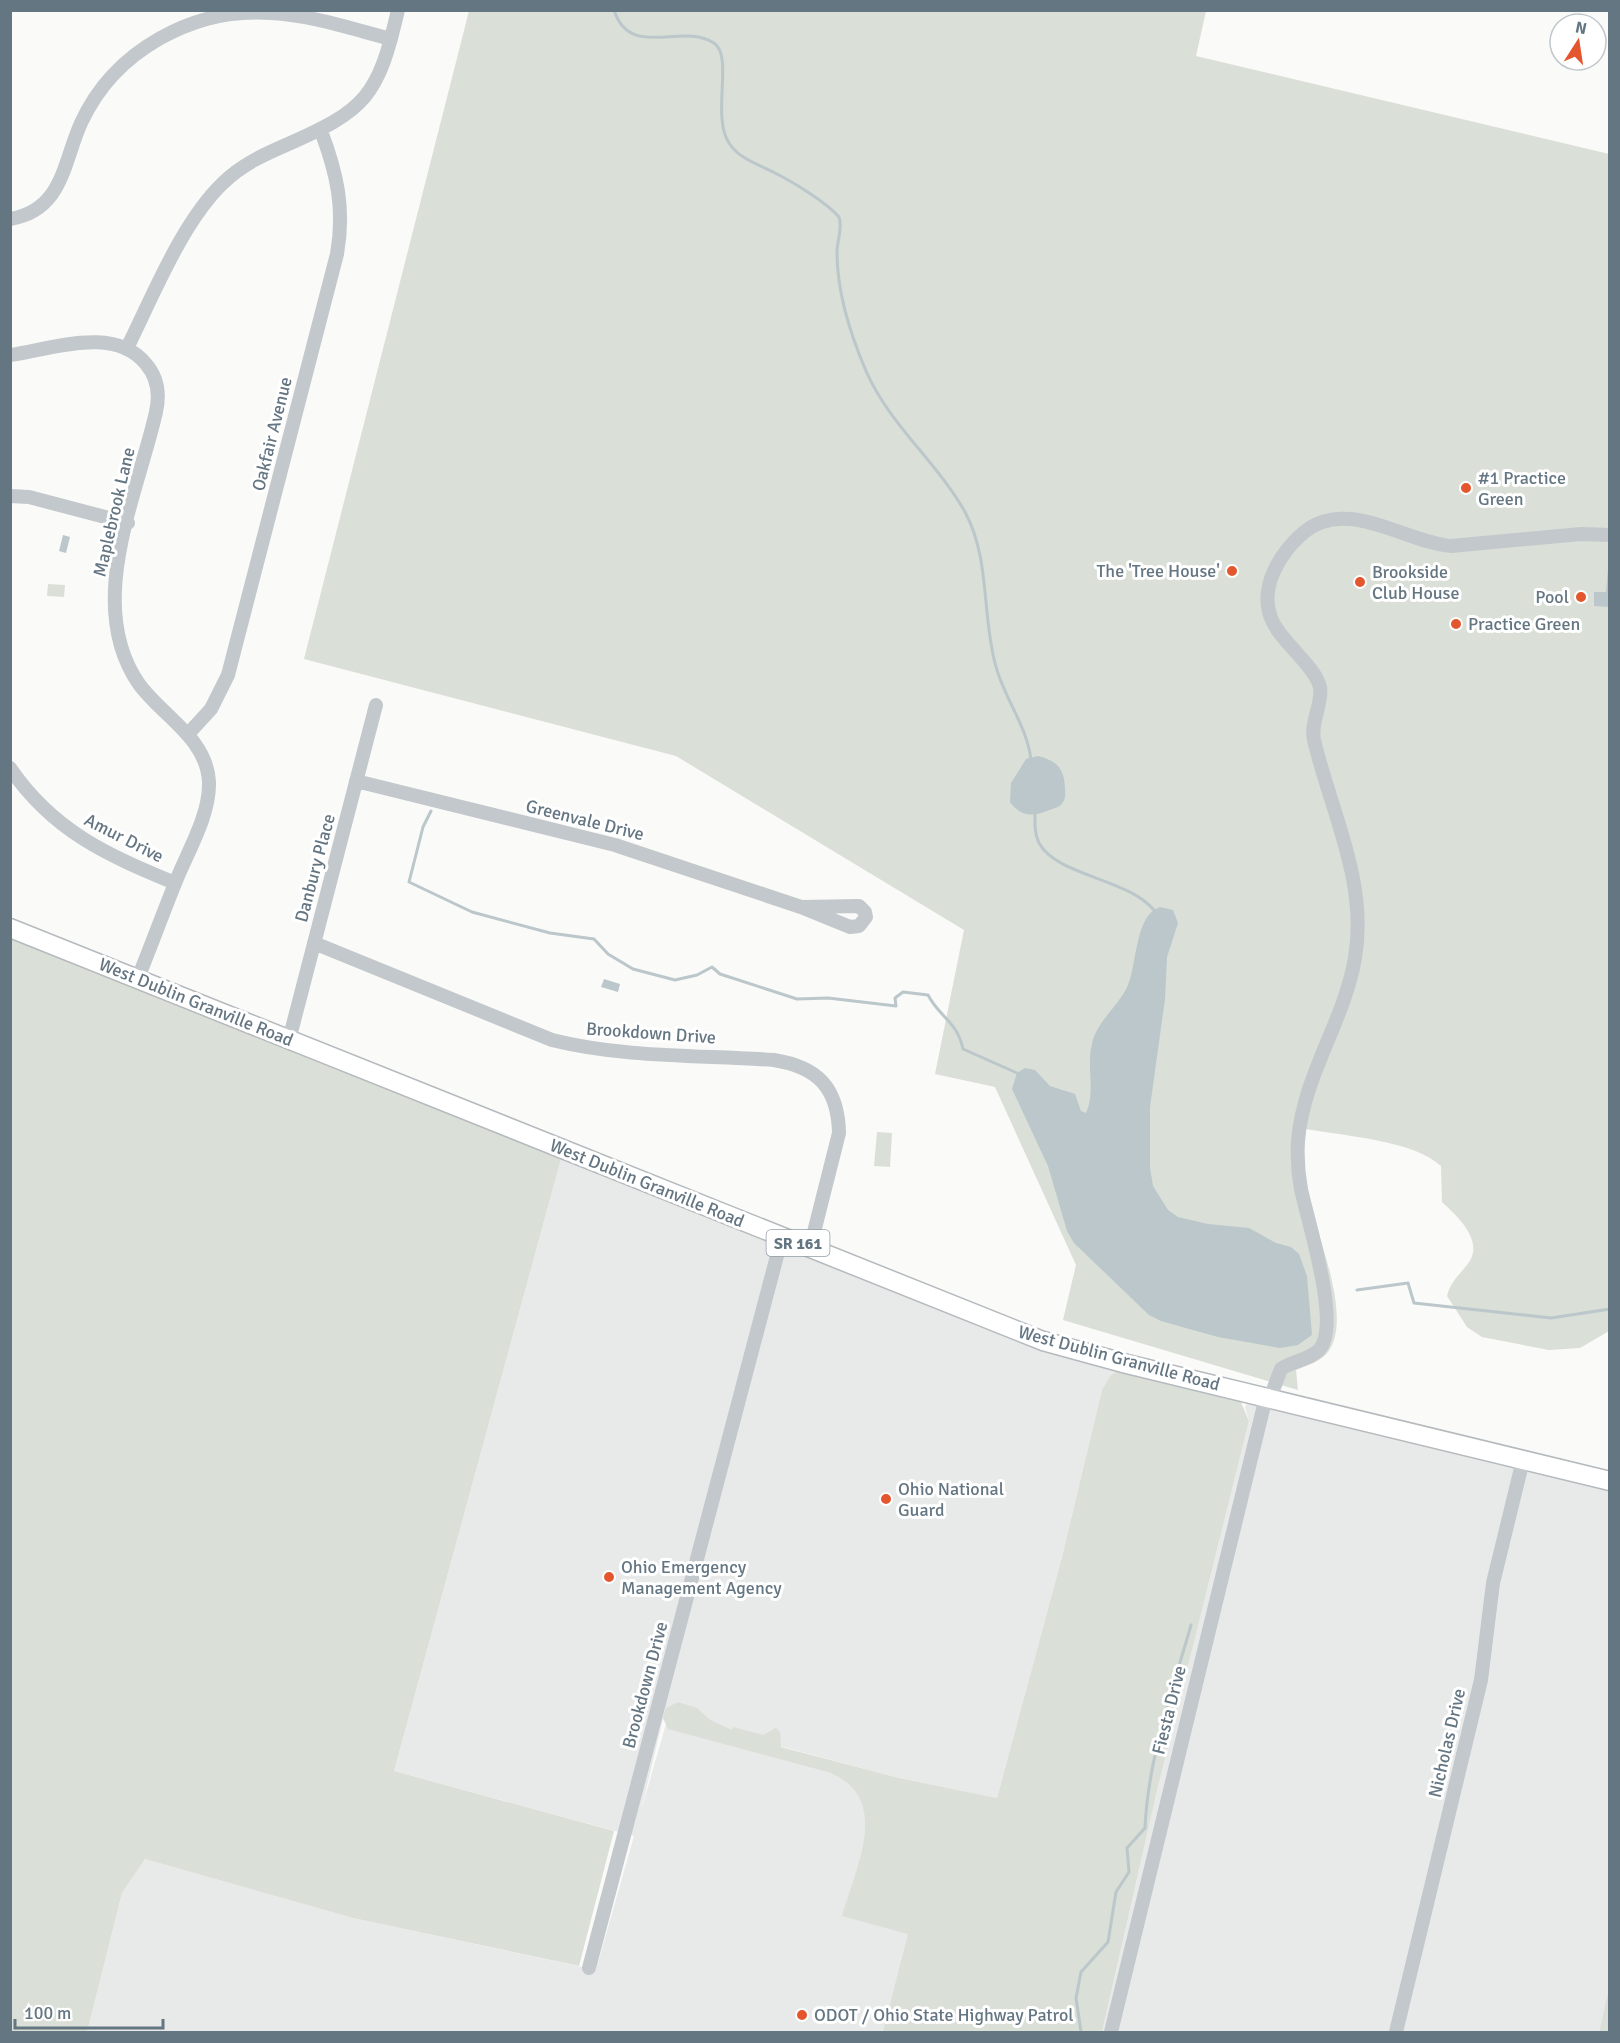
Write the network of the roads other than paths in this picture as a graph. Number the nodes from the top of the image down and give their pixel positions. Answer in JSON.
{"nodes":[{"id":1,"x":398,"y":10,"type":"edge"},
{"id":2,"x":391,"y":39,"type":"junction"},
{"id":3,"x":321,"y":130,"type":"junction"},
{"id":4,"x":10,"y":219,"type":"edge"},
{"id":5,"x":127,"y":348,"type":"junction"},
{"id":6,"x":10,"y":355,"type":"edge"},
{"id":7,"x":10,"y":496,"type":"edge"},
{"id":8,"x":128,"y":523,"type":"junction"},
{"id":9,"x":1604,"y":534,"type":"edge"},
{"id":10,"x":375,"y":705,"type":"dead end"},
{"id":11,"x":188,"y":734,"type":"junction"},
{"id":12,"x":10,"y":768,"type":"edge"},
{"id":13,"x":357,"y":781,"type":"junction"},
{"id":14,"x":175,"y":883,"type":"junction"},
{"id":15,"x":801,"y":907,"type":"dead end"},
{"id":16,"x":10,"y":928,"type":"edge"},
{"id":17,"x":314,"y":944,"type":"junction"},
{"id":18,"x":138,"y":978,"type":"junction"},
{"id":19,"x":290,"y":1040,"type":"junction"},
{"id":20,"x":782,"y":1237,"type":"junction"},
{"id":21,"x":810,"y":1248,"type":"junction"},
{"id":22,"x":1268,"y":1398,"type":"junction"},
{"id":23,"x":1523,"y":1460,"type":"junction"},
{"id":24,"x":1610,"y":1481,"type":"edge"},
{"id":25,"x":589,"y":1968,"type":"dead end"},
{"id":26,"x":1111,"y":2032,"type":"edge"},
{"id":27,"x":1396,"y":2032,"type":"edge"}],
"edges":[{"from":1,"to":2,"type":"street"},
{"from":2,"to":3,"type":"street"},
{"from":2,"to":4,"type":"street"},
{"from":3,"to":5,"type":"street"},
{"from":3,"to":11,"type":"street","name":"Oakfair Avenue"},
{"from":5,"to":6,"type":"street"},
{"from":5,"to":8,"type":"street","name":"Maplebrook Lane"},
{"from":7,"to":8,"type":"street"},
{"from":8,"to":11,"type":"street","name":"Maplebrook Lane"},
{"from":9,"to":22,"type":"street","name":"Fiesta Drive"},
{"from":10,"to":13,"type":"street","name":"Danbury Place"},
{"from":11,"to":14,"type":"street","name":"Maplebrook Lane"},
{"from":12,"to":14,"type":"street","name":"Amur Drive"},
{"from":13,"to":15,"type":"street","name":"Greenvale Drive"},
{"from":13,"to":17,"type":"street","name":"Danbury Place"},
{"from":14,"to":18,"type":"street","name":"Maplebrook Lane"},
{"from":16,"to":18,"type":"main road","name":"West Dublin Granville Road","number":"SR 161"},
{"from":17,"to":19,"type":"street","name":"Danbury Place"},
{"from":17,"to":21,"type":"street","name":"Brookdown Drive"},
{"from":18,"to":19,"type":"main road","name":"West Dublin Granville Road","number":"SR 161"},
{"from":19,"to":20,"type":"main road","name":"West Dublin Granville Road","number":"SR 161"},
{"from":20,"to":21,"type":"main road","name":"West Dublin Granville Road","number":"SR 161"},
{"from":20,"to":25,"type":"street","name":"Brookdown Drive"},
{"from":21,"to":22,"type":"main road","name":"West Dublin Granville Road","number":"SR 161"},
{"from":22,"to":23,"type":"main road","name":"West Dublin Granville Road","number":"SR 161"},
{"from":22,"to":26,"type":"street","name":"Fiesta Drive"},
{"from":23,"to":24,"type":"main road","name":"West Dublin Granville Road","number":"SR 161"},
{"from":23,"to":27,"type":"street","name":"Nicholas Drive"}]}
